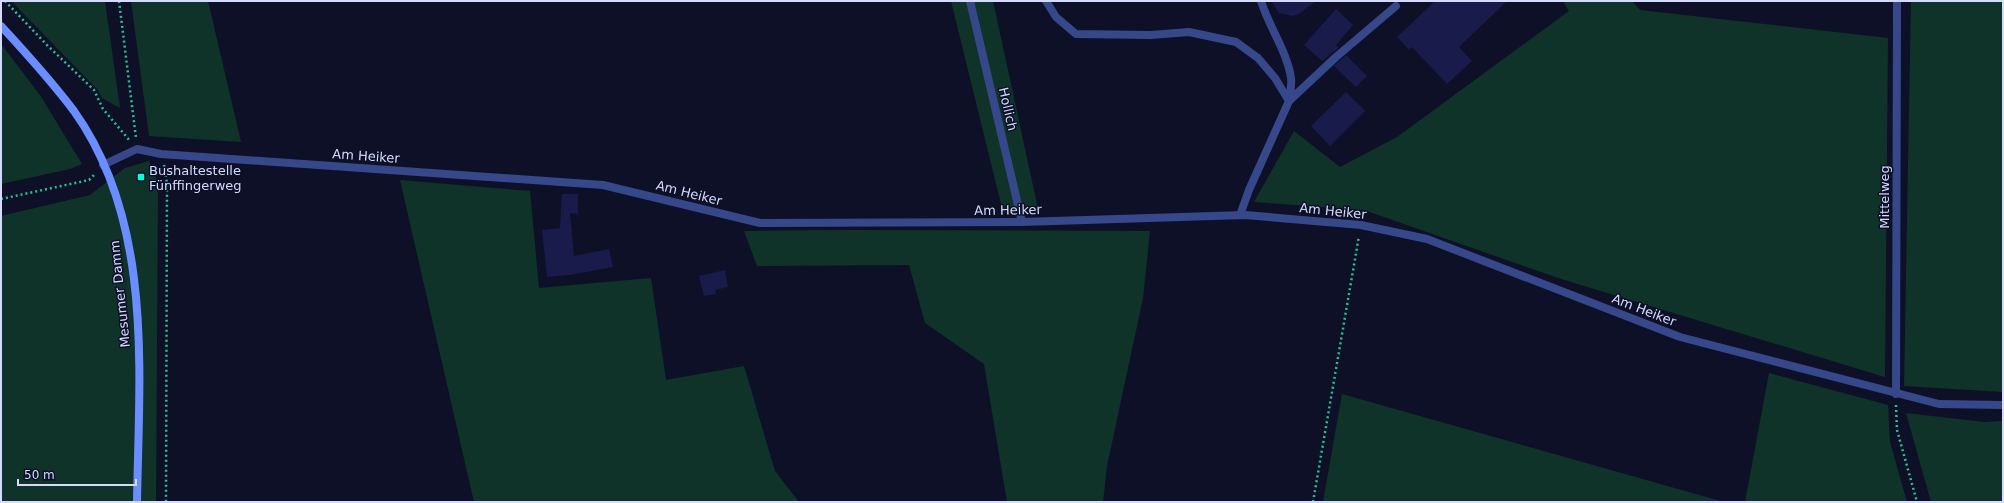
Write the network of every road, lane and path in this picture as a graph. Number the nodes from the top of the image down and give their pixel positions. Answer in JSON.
{"nodes":[{"id":1,"x":5,"y":1,"type":"edge"},
{"id":2,"x":119,"y":1,"type":"edge"},
{"id":3,"x":970,"y":1,"type":"edge"},
{"id":4,"x":1046,"y":1,"type":"edge"},
{"id":5,"x":1261,"y":1,"type":"edge"},
{"id":6,"x":1897,"y":1,"type":"edge"},
{"id":7,"x":1396,"y":6,"type":"dead end"},
{"id":8,"x":1,"y":26,"type":"edge"},
{"id":9,"x":1289,"y":101,"type":"junction"},
{"id":10,"x":137,"y":149,"type":"junction"},
{"id":11,"x":161,"y":154,"type":"junction"},
{"id":12,"x":103,"y":165,"type":"junction"},
{"id":13,"x":1,"y":199,"type":"edge"},
{"id":14,"x":1240,"y":215,"type":"junction"},
{"id":15,"x":1022,"y":222,"type":"junction"},
{"id":16,"x":1361,"y":225,"type":"junction"},
{"id":17,"x":1896,"y":394,"type":"junction"},
{"id":18,"x":2003,"y":405,"type":"edge"},
{"id":19,"x":137,"y":502,"type":"edge"},
{"id":20,"x":166,"y":502,"type":"edge"},
{"id":21,"x":1314,"y":502,"type":"edge"},
{"id":22,"x":1917,"y":502,"type":"edge"}],
"edges":[{"from":1,"to":10,"type":"path"},
{"from":2,"to":10,"type":"path"},
{"from":3,"to":15,"type":"street","name":"Hollich"},
{"from":4,"to":9,"type":"street"},
{"from":5,"to":9,"type":"street"},
{"from":6,"to":17,"type":"street","name":"Mittelweg"},
{"from":7,"to":9,"type":"street"},
{"from":8,"to":12,"type":"main road","name":"Mesumer Damm"},
{"from":9,"to":14,"type":"street"},
{"from":10,"to":11,"type":"street","name":"Am Heiker"},
{"from":10,"to":12,"type":"street"},
{"from":11,"to":15,"type":"street","name":"Am Heiker"},
{"from":11,"to":20,"type":"path"},
{"from":12,"to":13,"type":"path"},
{"from":12,"to":19,"type":"main road","name":"Mesumer Damm"},
{"from":14,"to":15,"type":"street","name":"Am Heiker"},
{"from":14,"to":16,"type":"street","name":"Am Heiker"},
{"from":16,"to":17,"type":"street","name":"Am Heiker"},
{"from":16,"to":21,"type":"path"},
{"from":17,"to":18,"type":"street","name":"Am Heiker"},
{"from":17,"to":22,"type":"path"}]}
